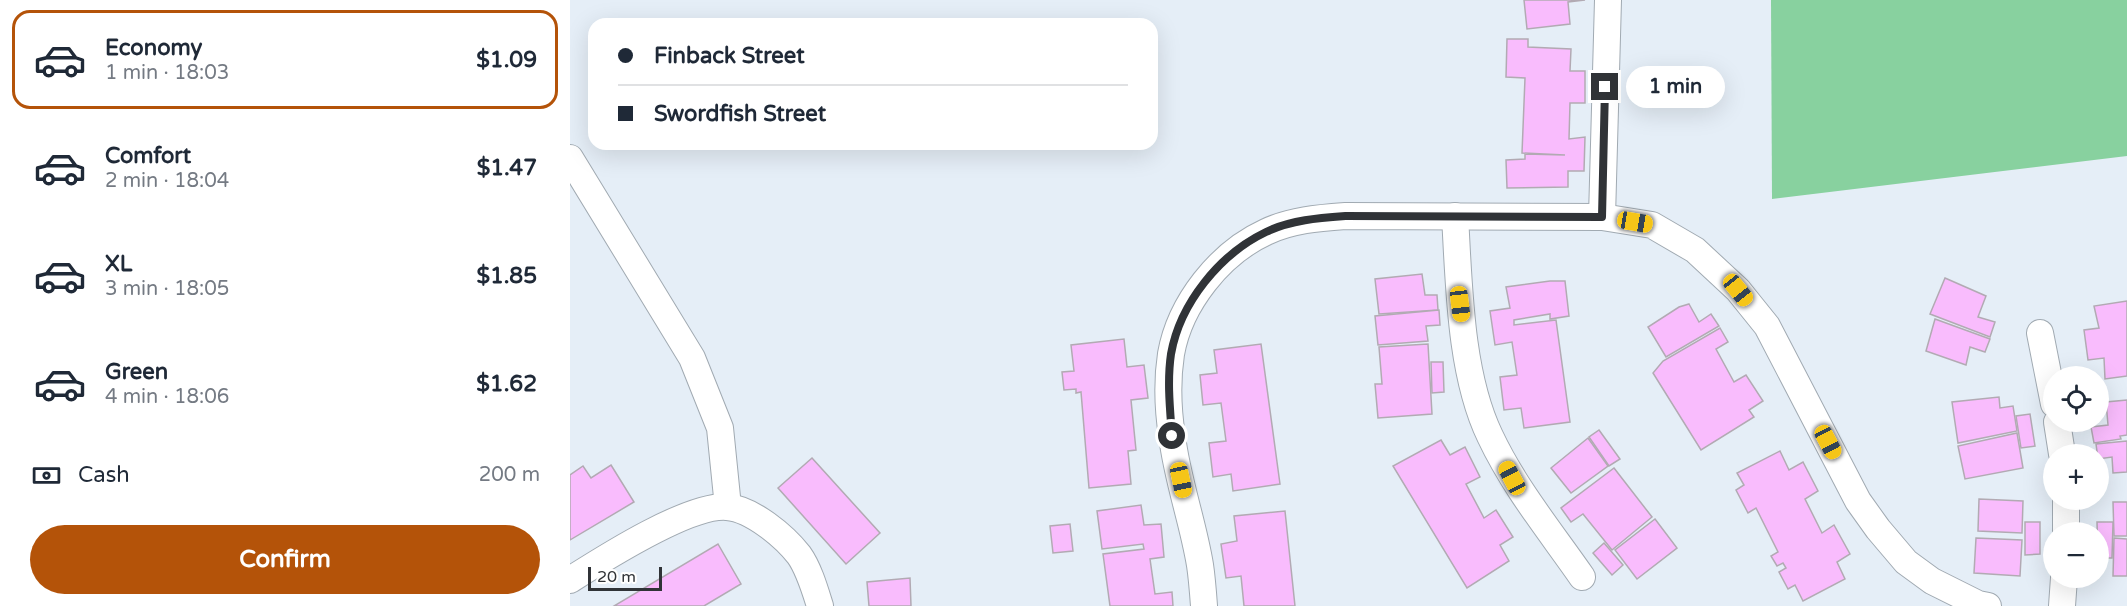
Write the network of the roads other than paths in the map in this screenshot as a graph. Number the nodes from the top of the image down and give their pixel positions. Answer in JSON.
{"nodes":[{"id":1,"x":1608,"y":0,"type":"edge"},
{"id":2,"x":570,"y":158,"type":"edge"},
{"id":3,"x":1455,"y":216,"type":"junction"},
{"id":4,"x":1602,"y":217,"type":"junction"},
{"id":5,"x":2040,"y":333,"type":"dead end"},
{"id":6,"x":2047,"y":366,"type":"edge"},
{"id":7,"x":728,"y":507,"type":"junction"},
{"id":8,"x":1582,"y":577,"type":"dead end"},
{"id":9,"x":570,"y":580,"type":"edge"},
{"id":10,"x":2063,"y":588,"type":"edge"},
{"id":11,"x":1953,"y":599,"type":"edge"},
{"id":12,"x":820,"y":606,"type":"edge"},
{"id":13,"x":1204,"y":606,"type":"edge"},
{"id":14,"x":1988,"y":606,"type":"edge"},
{"id":15,"x":2062,"y":606,"type":"edge"}],
"edges":[{"from":1,"to":4,"type":"street"},
{"from":2,"to":7,"type":"street"},
{"from":3,"to":4,"type":"street"},
{"from":3,"to":8,"type":"street"},
{"from":3,"to":13,"type":"street"},
{"from":4,"to":11,"type":"street"},
{"from":5,"to":6,"type":"street"},
{"from":7,"to":9,"type":"street"},
{"from":7,"to":12,"type":"street"},
{"from":10,"to":15,"type":"street"},
{"from":11,"to":14,"type":"street"}]}
